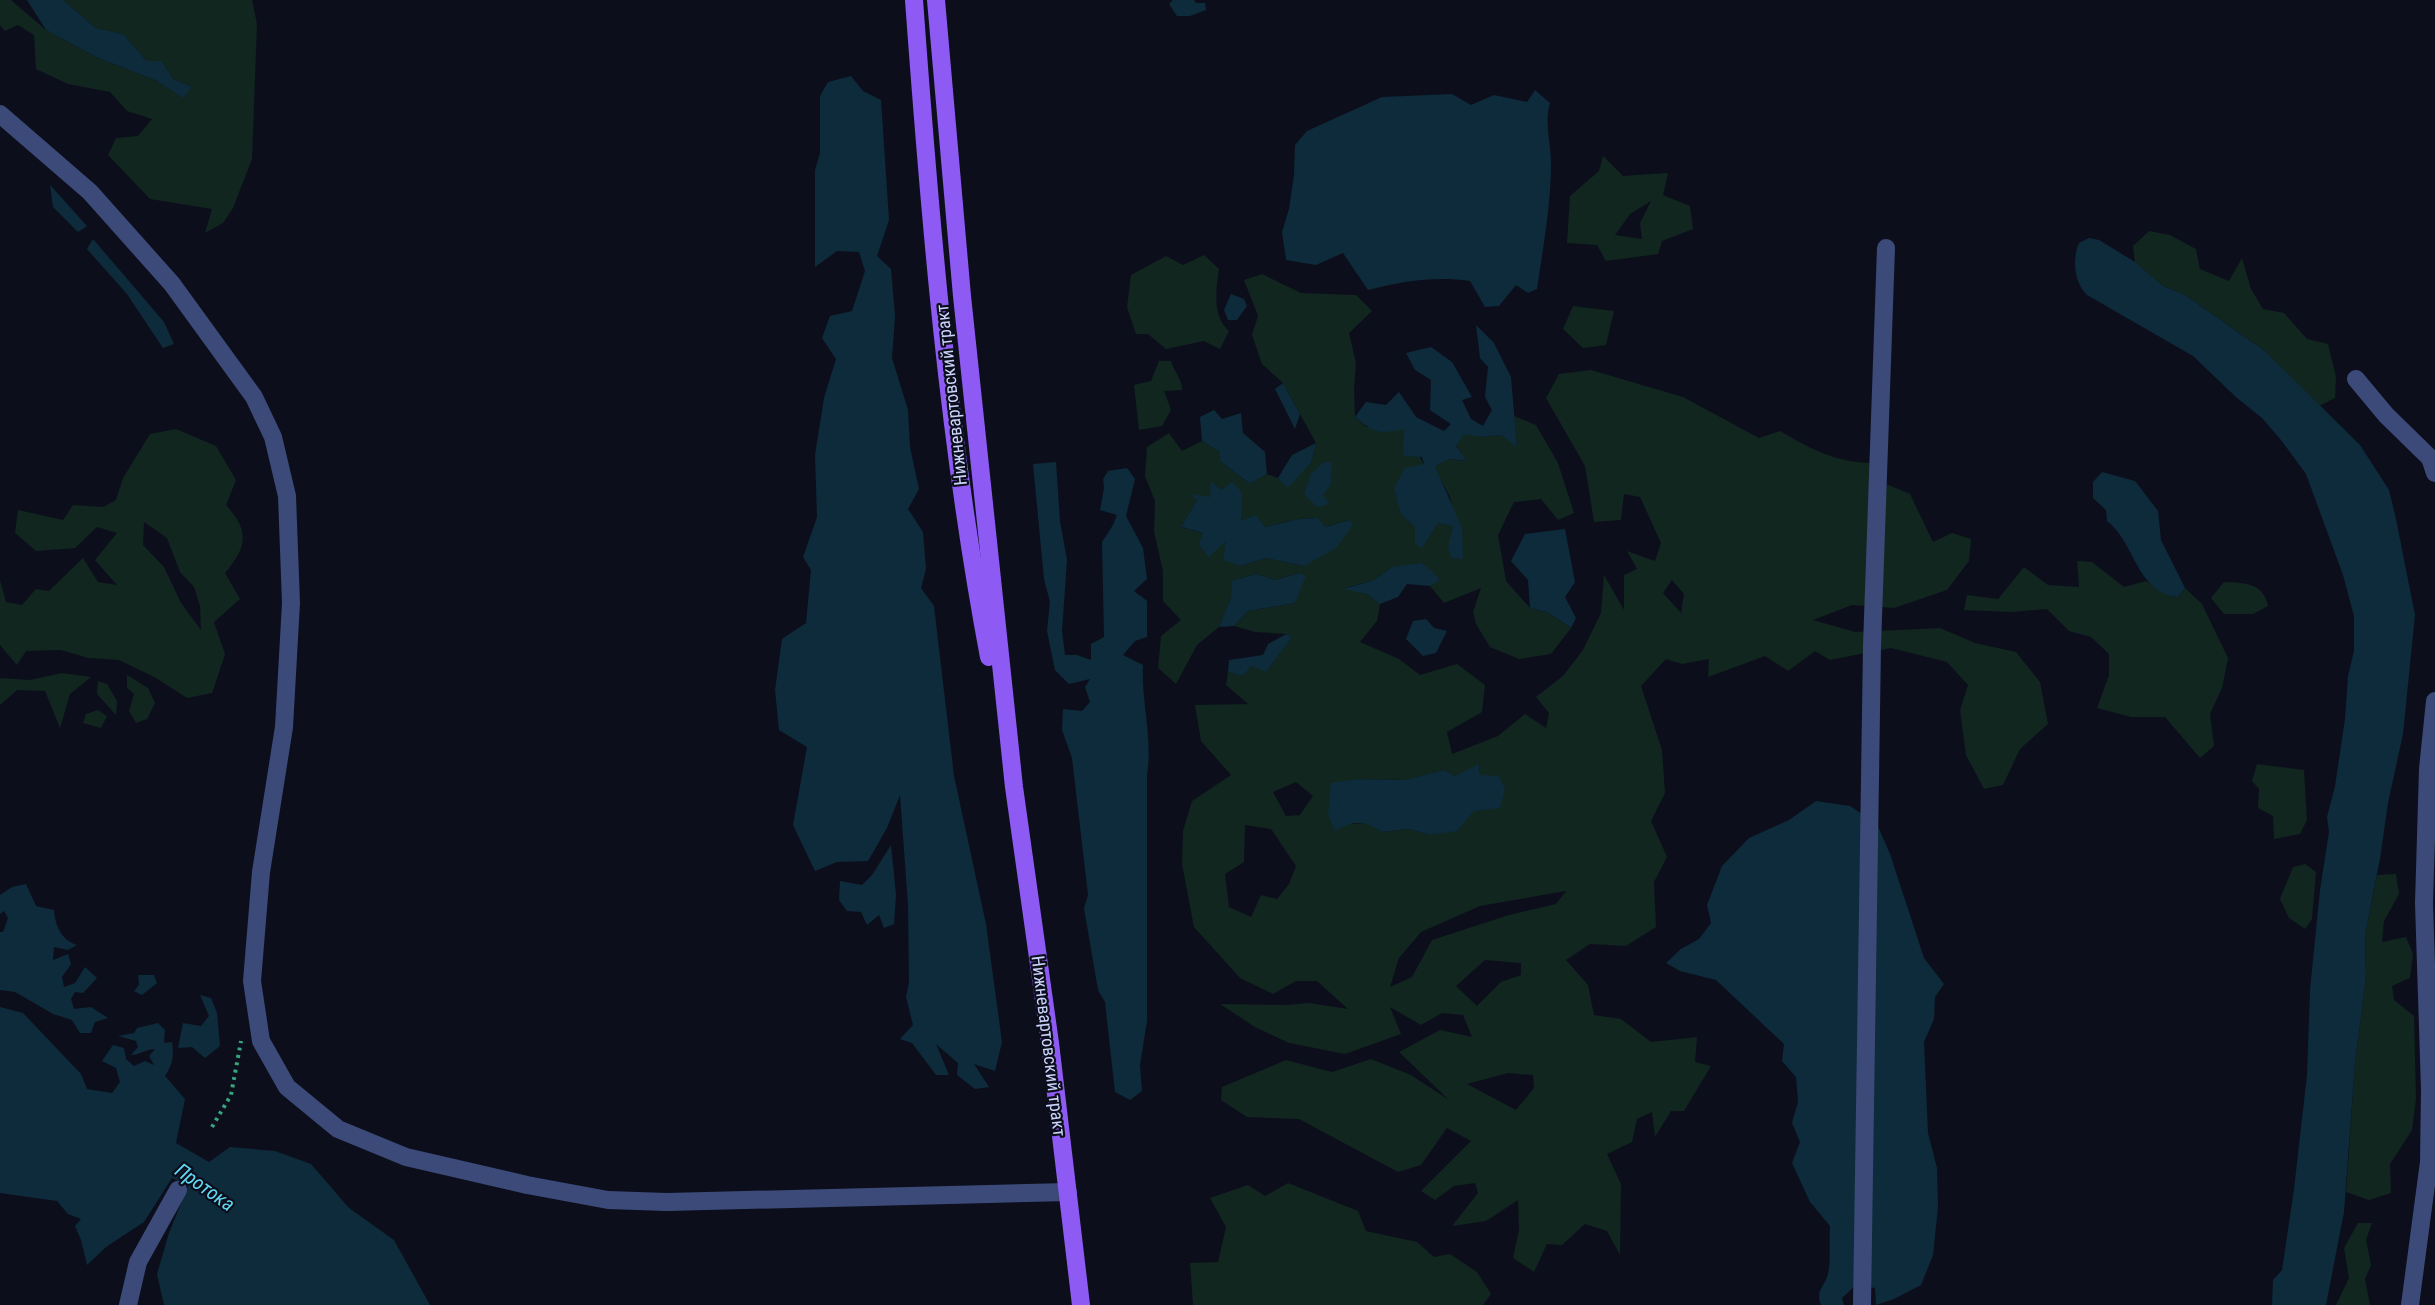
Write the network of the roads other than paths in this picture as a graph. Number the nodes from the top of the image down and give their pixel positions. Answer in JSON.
{"nodes":[{"id":1,"x":914,"y":0,"type":"edge"},
{"id":2,"x":936,"y":0,"type":"edge"},
{"id":3,"x":948,"y":0,"type":"edge"},
{"id":4,"x":0,"y":114,"type":"edge"},
{"id":5,"x":947,"y":133,"type":"junction"},
{"id":6,"x":1887,"y":248,"type":"dead end"},
{"id":7,"x":2356,"y":379,"type":"dead end"},
{"id":8,"x":2435,"y":473,"type":"edge"},
{"id":9,"x":2435,"y":701,"type":"edge"},
{"id":10,"x":1014,"y":787,"type":"junction"},
{"id":11,"x":178,"y":1190,"type":"dead end"},
{"id":12,"x":1068,"y":1192,"type":"junction"},
{"id":13,"x":128,"y":1305,"type":"edge"},
{"id":14,"x":1082,"y":1305,"type":"edge"},
{"id":15,"x":1863,"y":1305,"type":"edge"},
{"id":16,"x":2410,"y":1305,"type":"edge"}],
"edges":[{"from":1,"to":10,"type":"main road","name":"Нижневартовский тракт"},
{"from":2,"to":5,"type":"main road","name":"Нижневартовский тракт"},
{"from":3,"to":5,"type":"main road"},
{"from":4,"to":12,"type":"street"},
{"from":5,"to":10,"type":"main road","name":"Нижневартовский тракт"},
{"from":6,"to":15,"type":"street"},
{"from":7,"to":8,"type":"street"},
{"from":9,"to":16,"type":"street"},
{"from":10,"to":12,"type":"main road","name":"Нижневартовский тракт"},
{"from":11,"to":13,"type":"street"},
{"from":12,"to":14,"type":"main road","name":"Нижневартовский тракт"}]}
